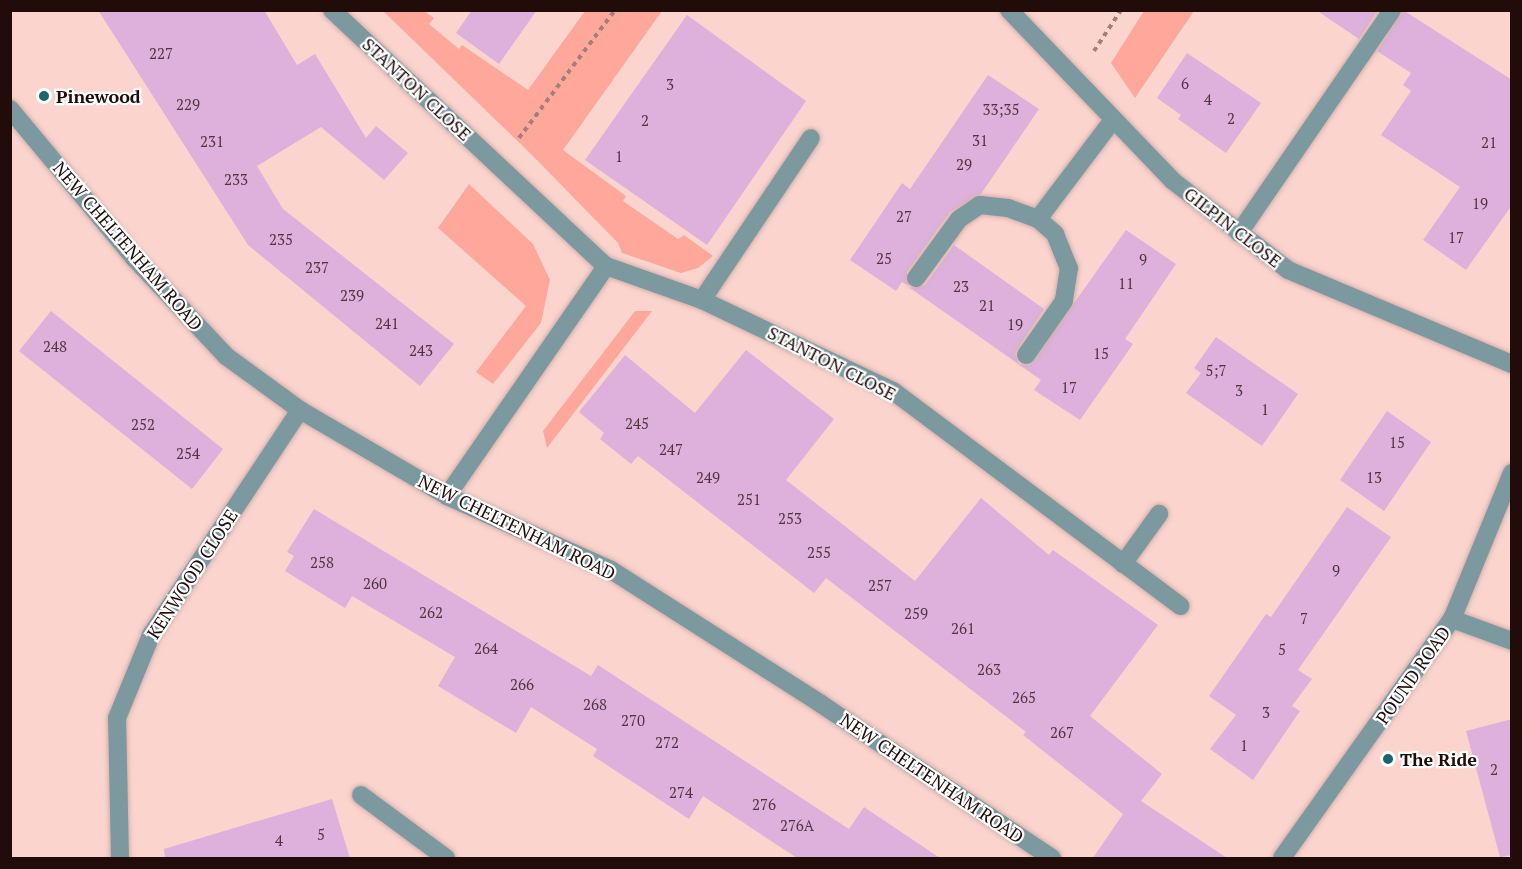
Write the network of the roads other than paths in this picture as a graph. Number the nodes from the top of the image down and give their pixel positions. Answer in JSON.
{"nodes":[{"id":1,"x":332,"y":10,"type":"edge"},
{"id":2,"x":1009,"y":10,"type":"edge"},
{"id":3,"x":1392,"y":10,"type":"edge"},
{"id":4,"x":10,"y":109,"type":"edge"},
{"id":5,"x":1113,"y":120,"type":"junction"},
{"id":6,"x":811,"y":138,"type":"dead end"},
{"id":7,"x":1038,"y":219,"type":"junction"},
{"id":8,"x":1239,"y":233,"type":"junction"},
{"id":9,"x":606,"y":266,"type":"junction"},
{"id":10,"x":916,"y":278,"type":"dead end"},
{"id":11,"x":702,"y":300,"type":"junction"},
{"id":12,"x":1026,"y":355,"type":"dead end"},
{"id":13,"x":1512,"y":364,"type":"edge"},
{"id":14,"x":300,"y":410,"type":"junction"},
{"id":15,"x":1512,"y":473,"type":"edge"},
{"id":16,"x":447,"y":496,"type":"junction"},
{"id":17,"x":1159,"y":514,"type":"dead end"},
{"id":18,"x":1123,"y":564,"type":"junction"},
{"id":19,"x":1180,"y":606,"type":"dead end"},
{"id":20,"x":1452,"y":619,"type":"junction"},
{"id":21,"x":1512,"y":641,"type":"edge"},
{"id":22,"x":362,"y":795,"type":"dead end"},
{"id":23,"x":436,"y":855,"type":"edge"},
{"id":24,"x":120,"y":858,"type":"edge"},
{"id":25,"x":1052,"y":858,"type":"edge"},
{"id":26,"x":1282,"y":858,"type":"edge"}],
"edges":[{"from":1,"to":9,"type":"street","name":"STANTON CLOSE"},
{"from":2,"to":5,"type":"street","name":"GILPIN CLOSE"},
{"from":3,"to":8,"type":"street"},
{"from":4,"to":14,"type":"street","name":"NEW CHELTENHAM ROAD"},
{"from":5,"to":7,"type":"street"},
{"from":5,"to":8,"type":"street","name":"GILPIN CLOSE"},
{"from":6,"to":11,"type":"street"},
{"from":7,"to":10,"type":"street"},
{"from":7,"to":12,"type":"street"},
{"from":8,"to":13,"type":"street","name":"GILPIN CLOSE"},
{"from":9,"to":11,"type":"street","name":"STANTON CLOSE"},
{"from":9,"to":16,"type":"street"},
{"from":11,"to":18,"type":"street","name":"STANTON CLOSE"},
{"from":14,"to":16,"type":"street","name":"NEW CHELTENHAM ROAD"},
{"from":14,"to":24,"type":"street","name":"KENWOOD CLOSE"},
{"from":15,"to":20,"type":"street","name":"POUND ROAD"},
{"from":16,"to":25,"type":"street","name":"NEW CHELTENHAM ROAD"},
{"from":17,"to":18,"type":"street"},
{"from":18,"to":19,"type":"street","name":"STANTON CLOSE"},
{"from":20,"to":21,"type":"street"},
{"from":20,"to":26,"type":"street","name":"POUND ROAD"},
{"from":22,"to":23,"type":"street"}]}
